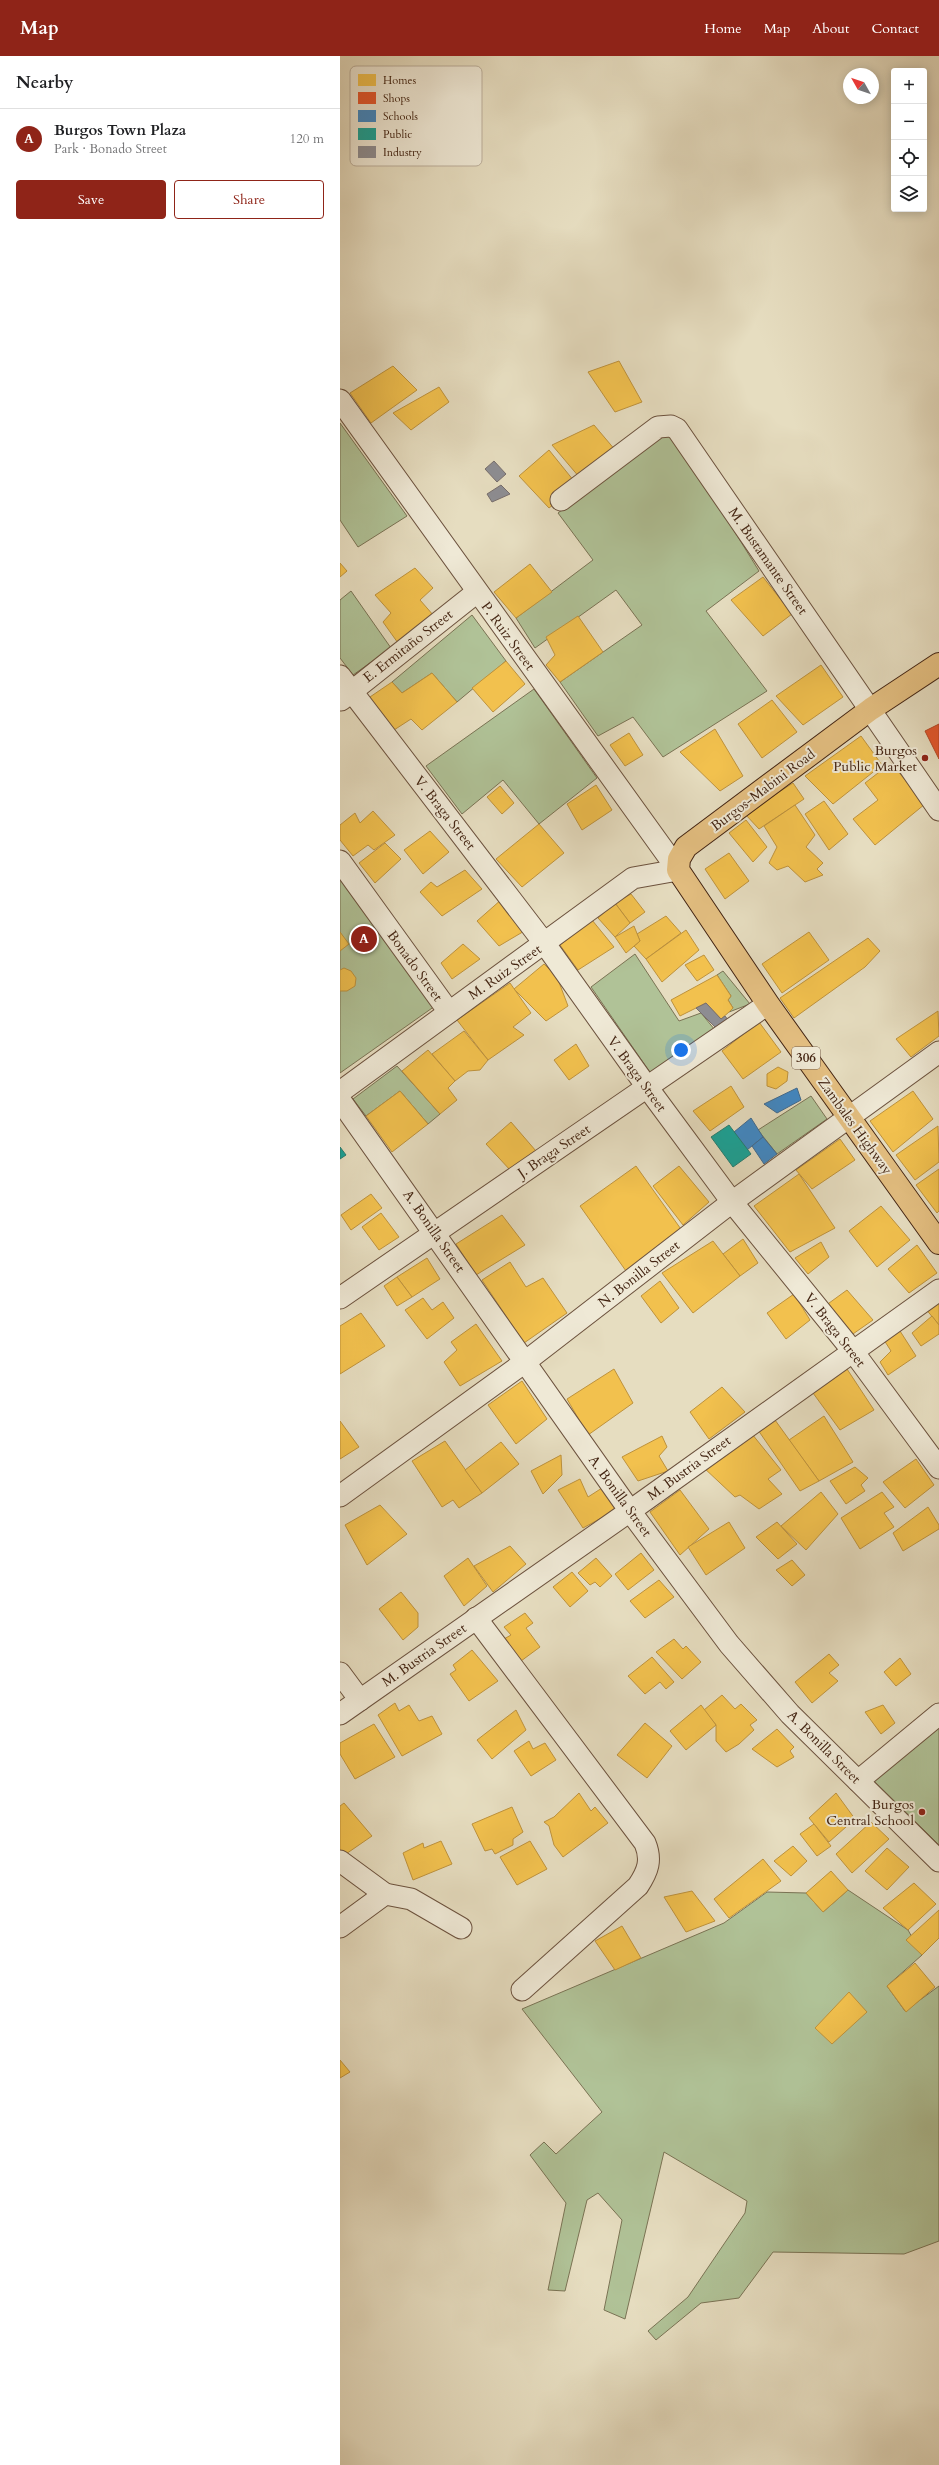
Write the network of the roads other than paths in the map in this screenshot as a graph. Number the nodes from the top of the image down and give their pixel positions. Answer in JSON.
{"nodes":[{"id":1,"x":340,"y":400,"type":"edge"},
{"id":2,"x":561,"y":500,"type":"dead end"},
{"id":3,"x":477,"y":592,"type":"junction"},
{"id":4,"x":939,"y":664,"type":"edge"},
{"id":5,"x":344,"y":689,"type":"edge"},
{"id":6,"x":871,"y":709,"type":"junction"},
{"id":7,"x":939,"y":810,"type":"edge"},
{"id":8,"x":340,"y":861,"type":"edge"},
{"id":9,"x":678,"y":870,"type":"junction"},
{"id":10,"x":545,"y":944,"type":"junction"},
{"id":11,"x":768,"y":1004,"type":"junction"},
{"id":12,"x":449,"y":1012,"type":"junction"},
{"id":13,"x":939,"y":1052,"type":"edge"},
{"id":14,"x":647,"y":1087,"type":"junction"},
{"id":15,"x":340,"y":1092,"type":"edge"},
{"id":16,"x":340,"y":1100,"type":"edge"},
{"id":17,"x":850,"y":1118,"type":"junction"},
{"id":18,"x":732,"y":1202,"type":"junction"},
{"id":19,"x":435,"y":1232,"type":"junction"},
{"id":20,"x":939,"y":1243,"type":"edge"},
{"id":21,"x":939,"y":1290,"type":"edge"},
{"id":22,"x":340,"y":1298,"type":"edge"},
{"id":23,"x":852,"y":1350,"type":"junction"},
{"id":24,"x":525,"y":1362,"type":"junction"},
{"id":25,"x":939,"y":1468,"type":"edge"},
{"id":26,"x":340,"y":1496,"type":"edge"},
{"id":27,"x":630,"y":1511,"type":"junction"},
{"id":28,"x":476,"y":1618,"type":"junction"},
{"id":29,"x":340,"y":1673,"type":"edge"},
{"id":30,"x":360,"y":1700,"type":"junction"},
{"id":31,"x":340,"y":1714,"type":"edge"},
{"id":32,"x":939,"y":1714,"type":"edge"},
{"id":33,"x":858,"y":1781,"type":"junction"},
{"id":34,"x":340,"y":1861,"type":"edge"},
{"id":35,"x":939,"y":1861,"type":"edge"},
{"id":36,"x":385,"y":1894,"type":"junction"},
{"id":37,"x":340,"y":1927,"type":"edge"},
{"id":38,"x":461,"y":1928,"type":"dead end"},
{"id":39,"x":522,"y":1990,"type":"dead end"}],
"edges":[{"from":1,"to":3,"type":"street","name":"P. Ruiz Street"},
{"from":2,"to":6,"type":"street","name":"M. Bustamante Street"},
{"from":3,"to":5,"type":"street","name":"E. Ermitaño Street"},
{"from":3,"to":9,"type":"street","name":"P. Ruiz Street"},
{"from":4,"to":6,"type":"main road","name":"Burgos-Mabini Road"},
{"from":5,"to":10,"type":"street","name":"V. Braga Street"},
{"from":6,"to":7,"type":"street","name":"M. Bustamante Street"},
{"from":6,"to":9,"type":"main road","name":"Burgos-Mabini Road"},
{"from":8,"to":12,"type":"street","name":"Bonado Street"},
{"from":9,"to":10,"type":"street","name":"M. Ruiz Street"},
{"from":9,"to":11,"type":"main road","name":"Zambales Highway","number":"306"},
{"from":10,"to":12,"type":"street","name":"M. Ruiz Street"},
{"from":10,"to":14,"type":"street","name":"V. Braga Street"},
{"from":11,"to":14,"type":"street","name":"J. Braga Street"},
{"from":11,"to":17,"type":"main road","name":"Zambales Highway","number":"306"},
{"from":12,"to":15,"type":"street","name":"M. Ruiz Street"},
{"from":13,"to":17,"type":"street","name":"N. Bonilla Street"},
{"from":14,"to":18,"type":"street","name":"V. Braga Street"},
{"from":14,"to":19,"type":"street","name":"J. Braga Street"},
{"from":16,"to":19,"type":"street","name":"A. Bonilla Street"},
{"from":17,"to":18,"type":"street","name":"N. Bonilla Street"},
{"from":17,"to":20,"type":"main road","name":"Zambales Highway","number":"306"},
{"from":18,"to":23,"type":"street","name":"V. Braga Street"},
{"from":18,"to":24,"type":"street","name":"N. Bonilla Street"},
{"from":19,"to":22,"type":"street","name":"J. Braga Street"},
{"from":19,"to":24,"type":"street","name":"A. Bonilla Street"},
{"from":21,"to":23,"type":"street","name":"M. Bustria Street"},
{"from":23,"to":25,"type":"street","name":"V. Braga Street"},
{"from":23,"to":27,"type":"street","name":"M. Bustria Street"},
{"from":24,"to":26,"type":"street","name":"N. Bonilla Street"},
{"from":24,"to":27,"type":"street","name":"A. Bonilla Street"},
{"from":27,"to":28,"type":"street","name":"M. Bustria Street"},
{"from":27,"to":33,"type":"street","name":"A. Bonilla Street"},
{"from":28,"to":30,"type":"street","name":"M. Bustria Street"},
{"from":28,"to":39,"type":"street"},
{"from":29,"to":30,"type":"street"},
{"from":30,"to":31,"type":"street","name":"M. Bustria Street"},
{"from":32,"to":33,"type":"street"},
{"from":33,"to":35,"type":"street","name":"A. Bonilla Street"},
{"from":34,"to":36,"type":"street"},
{"from":36,"to":37,"type":"street"},
{"from":36,"to":38,"type":"street"}]}
